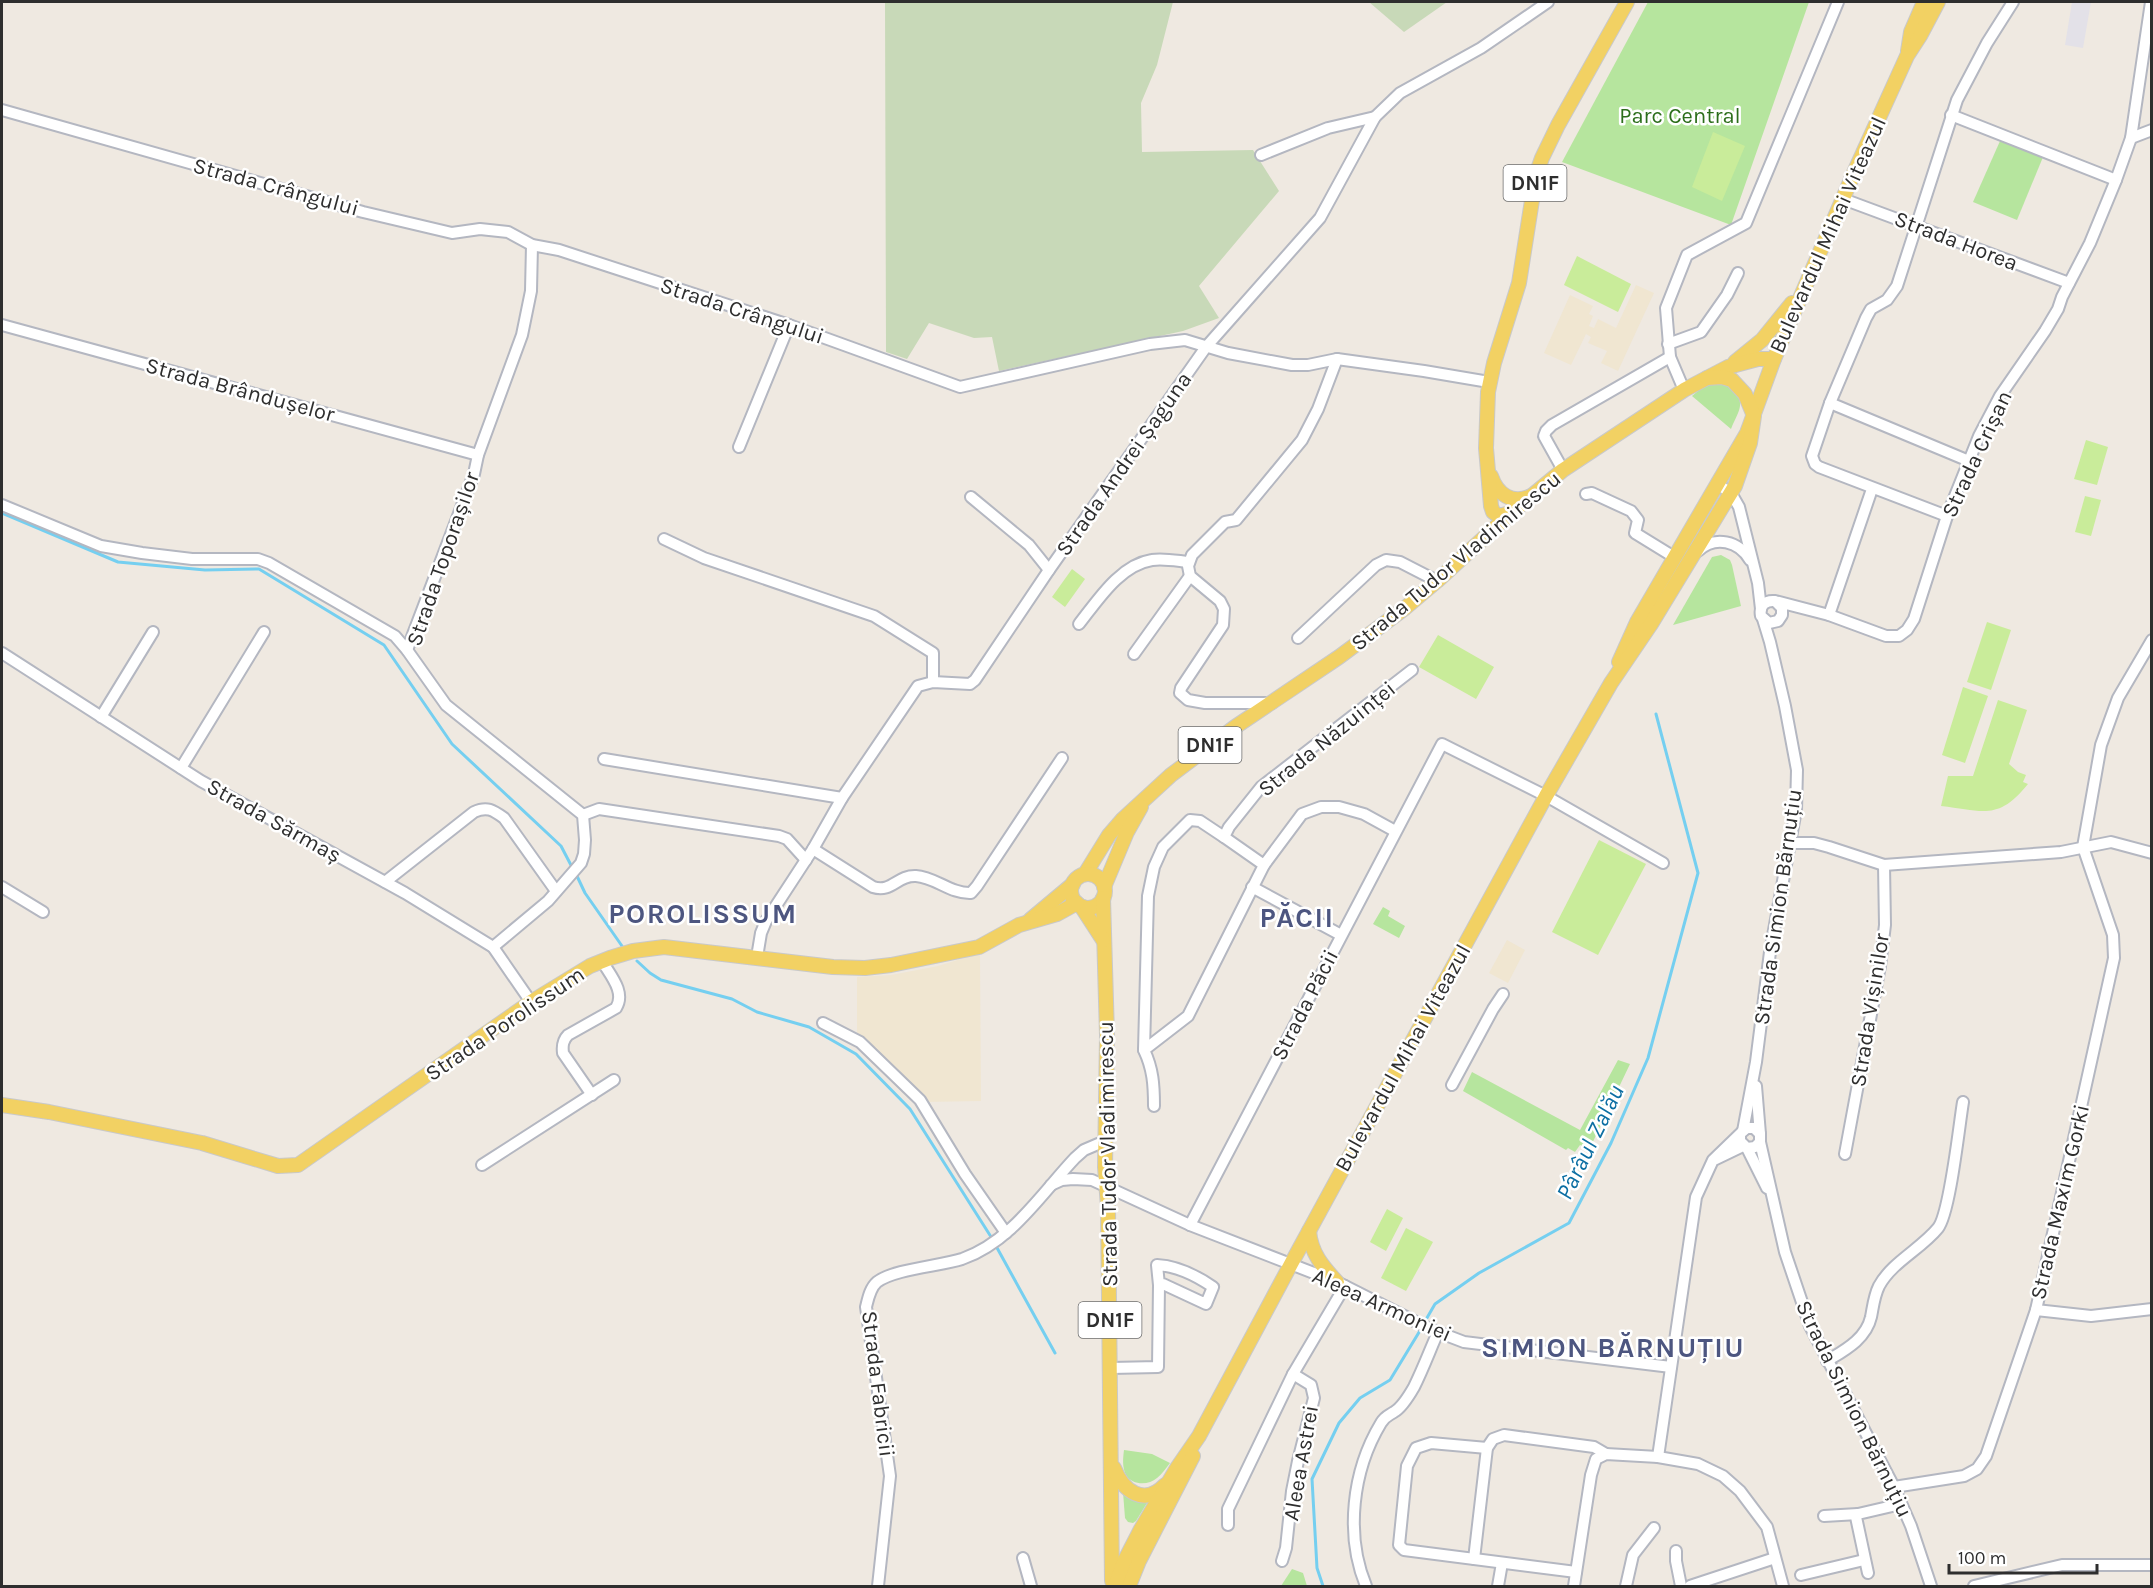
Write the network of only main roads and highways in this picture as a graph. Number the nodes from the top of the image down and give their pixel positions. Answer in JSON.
{"nodes":[{"id":1,"x":1627,"y":2,"type":"edge"},
{"id":2,"x":1924,"y":2,"type":"edge"},
{"id":3,"x":1938,"y":2,"type":"edge"},
{"id":4,"x":1907,"y":56,"type":"junction"},
{"id":5,"x":1809,"y":276,"type":"junction"},
{"id":6,"x":1774,"y":359,"type":"junction"},
{"id":7,"x":1728,"y":367,"type":"junction"},
{"id":8,"x":1707,"y":378,"type":"junction"},
{"id":9,"x":1754,"y":416,"type":"junction"},
{"id":10,"x":1487,"y":461,"type":"junction"},
{"id":11,"x":1490,"y":496,"type":"junction"},
{"id":12,"x":1530,"y":496,"type":"junction"},
{"id":13,"x":1511,"y":513,"type":"junction"},
{"id":14,"x":1478,"y":543,"type":"junction"},
{"id":15,"x":1611,"y":683,"type":"junction"},
{"id":16,"x":1152,"y":792,"type":"junction"},
{"id":17,"x":1085,"y":874,"type":"junction"},
{"id":18,"x":1073,"y":884,"type":"junction"},
{"id":19,"x":1104,"y":892,"type":"junction"},
{"id":20,"x":1079,"y":905,"type":"junction"},
{"id":21,"x":1029,"y":921,"type":"junction"},
{"id":22,"x":1103,"y":940,"type":"junction"},
{"id":23,"x":2,"y":1105,"type":"edge"},
{"id":24,"x":1309,"y":1231,"type":"junction"},
{"id":25,"x":1341,"y":1284,"type":"road end"},
{"id":26,"x":1199,"y":1436,"type":"junction"},
{"id":27,"x":1112,"y":1463,"type":"junction"},
{"id":28,"x":1169,"y":1481,"type":"junction"},
{"id":29,"x":1113,"y":1513,"type":"junction"},
{"id":30,"x":1146,"y":1547,"type":"junction"},
{"id":31,"x":1127,"y":1550,"type":"junction"},
{"id":32,"x":1130,"y":1585,"type":"edge"},
{"id":33,"x":1114,"y":1587,"type":"edge"}],
"edges":[{"from":1,"to":10,"type":"main road","number":"DN1F"},
{"from":2,"to":4,"type":"main road","name":"Bulevardul Mihai Viteazul"},
{"from":3,"to":4,"type":"main road","name":"Bulevardul Mihai Viteazul"},
{"from":4,"to":5,"type":"main road","name":"Bulevardul Mihai Viteazul"},
{"from":5,"to":6,"type":"main road","name":"Bulevardul Mihai Viteazul"},
{"from":5,"to":7,"type":"main road"},
{"from":6,"to":7,"type":"main road","name":"Strada Tudor Vladimirescu"},
{"from":6,"to":9,"type":"main road","name":"Bulevardul Mihai Viteazul"},
{"from":7,"to":8,"type":"main road","name":"Strada Tudor Vladimirescu"},
{"from":8,"to":9,"type":"main road"},
{"from":8,"to":12,"type":"main road","name":"Strada Tudor Vladimirescu"},
{"from":9,"to":15,"type":"main road","name":"Bulevardul Mihai Viteazul"},
{"from":9,"to":15,"type":"main road","name":"Bulevardul Mihai Viteazul"},
{"from":10,"to":11,"type":"main road","number":"DN1F"},
{"from":10,"to":12,"type":"main road"},
{"from":11,"to":13,"type":"main road"},
{"from":11,"to":14,"type":"main road","number":"DN1F"},
{"from":12,"to":13,"type":"main road","name":"Strada Tudor Vladimirescu"},
{"from":13,"to":14,"type":"main road","name":"Strada Tudor Vladimirescu"},
{"from":14,"to":16,"type":"main road","name":"Strada Tudor Vladimirescu","number":"DN1F"},
{"from":15,"to":24,"type":"main road","name":"Bulevardul Mihai Viteazul"},
{"from":16,"to":17,"type":"main road","name":"Strada Tudor Vladimirescu","number":"DN1F"},
{"from":16,"to":19,"type":"main road","name":"Strada Tudor Vladimirescu","number":"DN1F"},
{"from":17,"to":18,"type":"main road","number":"DN1F"},
{"from":17,"to":19,"type":"main road"},
{"from":18,"to":20,"type":"main road"},
{"from":18,"to":21,"type":"main road","name":"Strada Porolissum"},
{"from":19,"to":20,"type":"main road"},
{"from":19,"to":22,"type":"main road","name":"Strada Tudor Vladimirescu","number":"DN1F"},
{"from":20,"to":21,"type":"main road","name":"Strada Porolissum"},
{"from":20,"to":22,"type":"main road"},
{"from":21,"to":23,"type":"main road","name":"Strada Porolissum"},
{"from":22,"to":27,"type":"main road","name":"Strada Tudor Vladimirescu","number":"DN1F"},
{"from":24,"to":25,"type":"main road"},
{"from":24,"to":26,"type":"main road","name":"Bulevardul Mihai Viteazul"},
{"from":26,"to":28,"type":"main road","name":"Bulevardul Mihai Viteazul"},
{"from":26,"to":30,"type":"main road","name":"Bulevardul Mihai Viteazul","number":"DN1F"},
{"from":27,"to":28,"type":"main road"},
{"from":27,"to":29,"type":"main road","name":"Strada Tudor Vladimirescu","number":"DN1F"},
{"from":28,"to":31,"type":"main road","name":"Bulevardul Mihai Viteazul"},
{"from":29,"to":31,"type":"main road","name":"Strada Tudor Vladimirescu","number":"DN1F"},
{"from":29,"to":33,"type":"main road","name":"Strada Tudor Vladimirescu","number":"DN1F"},
{"from":30,"to":31,"type":"main road"},
{"from":30,"to":32,"type":"main road","name":"Bulevardul Mihai Viteazul","number":"DN1F"},
{"from":31,"to":32,"type":"main road","name":"Strada Tudor Vladimirescu","number":"DN1F"},
{"from":31,"to":33,"type":"main road","name":"Bulevardul Mihai Viteazul"}]}
